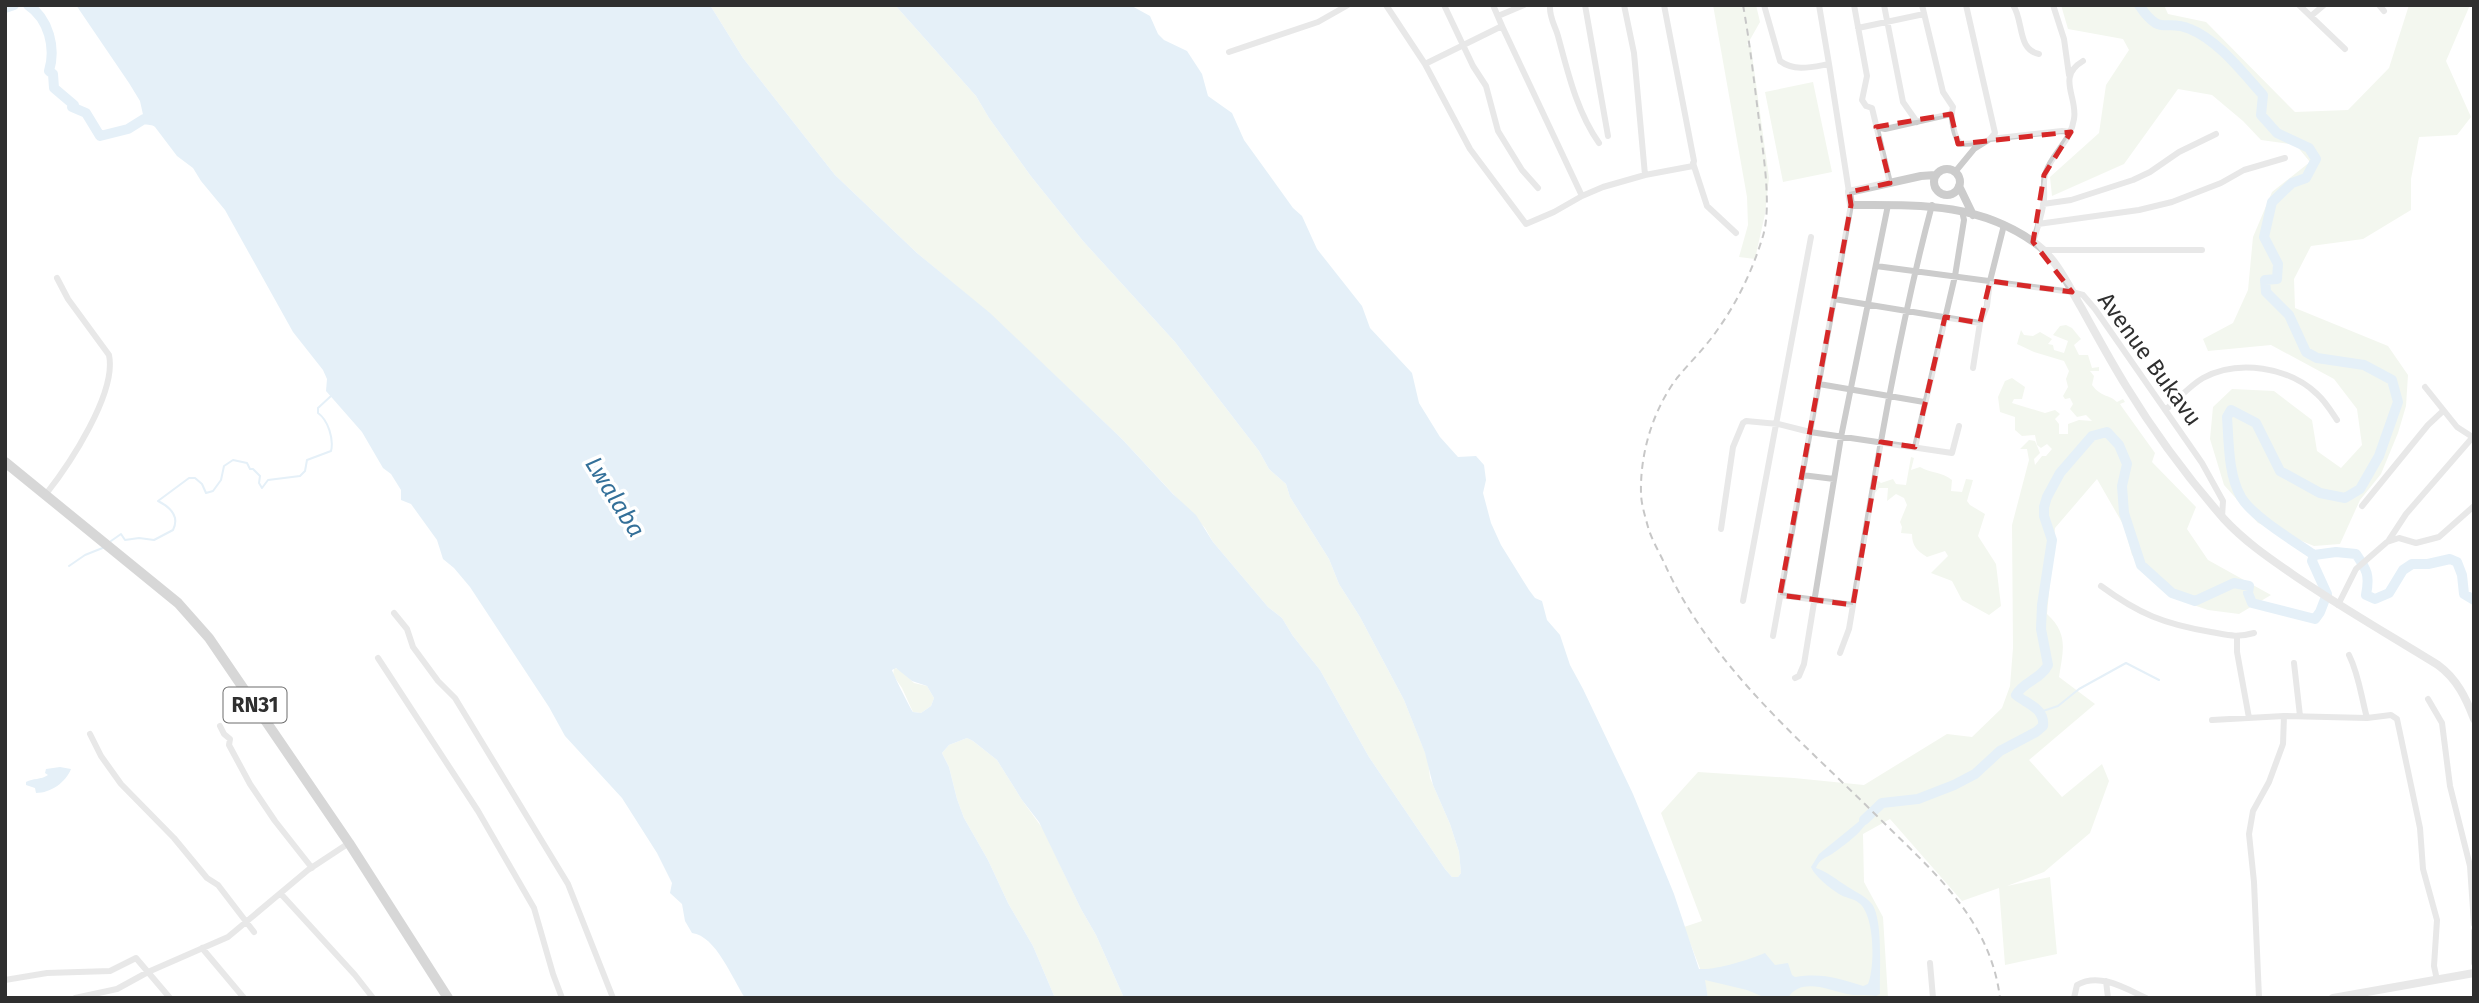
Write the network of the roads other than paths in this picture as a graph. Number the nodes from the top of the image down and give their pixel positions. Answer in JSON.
{"nodes":[{"id":1,"x":1348,"y":5,"type":"edge"},
{"id":2,"x":1386,"y":5,"type":"edge"},
{"id":3,"x":1444,"y":5,"type":"edge"},
{"id":4,"x":1493,"y":5,"type":"edge"},
{"id":5,"x":1524,"y":5,"type":"edge"},
{"id":6,"x":1550,"y":5,"type":"edge"},
{"id":7,"x":1585,"y":5,"type":"edge"},
{"id":8,"x":1624,"y":5,"type":"edge"},
{"id":9,"x":1664,"y":5,"type":"edge"},
{"id":10,"x":1764,"y":5,"type":"edge"},
{"id":11,"x":1819,"y":5,"type":"edge"},
{"id":12,"x":1854,"y":5,"type":"edge"},
{"id":13,"x":1884,"y":5,"type":"edge"},
{"id":14,"x":1922,"y":5,"type":"edge"},
{"id":15,"x":1975,"y":5,"type":"edge"},
{"id":16,"x":2013,"y":5,"type":"edge"},
{"id":17,"x":2053,"y":5,"type":"edge"},
{"id":18,"x":2298,"y":5,"type":"edge"},
{"id":19,"x":2324,"y":5,"type":"edge"},
{"id":20,"x":1966,"y":7,"type":"edge"},
{"id":21,"x":1924,"y":14,"type":"junction"},
{"id":22,"x":1498,"y":16,"type":"junction"},
{"id":23,"x":2311,"y":16,"type":"junction"},
{"id":24,"x":1888,"y":22,"type":"junction"},
{"id":25,"x":1502,"y":26,"type":"junction"},
{"id":26,"x":1858,"y":28,"type":"junction"},
{"id":27,"x":1464,"y":45,"type":"junction"},
{"id":28,"x":2345,"y":49,"type":"dead end"},
{"id":29,"x":1229,"y":52,"type":"dead end"},
{"id":30,"x":2039,"y":54,"type":"dead end"},
{"id":31,"x":2083,"y":61,"type":"dead end"},
{"id":32,"x":1425,"y":64,"type":"junction"},
{"id":33,"x":1829,"y":64,"type":"junction"},
{"id":34,"x":2069,"y":75,"type":"junction"},
{"id":35,"x":1951,"y":114,"type":"junction"},
{"id":36,"x":1917,"y":122,"type":"junction"},
{"id":37,"x":1876,"y":127,"type":"junction"},
{"id":38,"x":2071,"y":132,"type":"junction"},
{"id":39,"x":2216,"y":134,"type":"dead end"},
{"id":40,"x":1608,"y":136,"type":"dead end"},
{"id":41,"x":1987,"y":141,"type":"junction"},
{"id":42,"x":1599,"y":143,"type":"dead end"},
{"id":43,"x":2285,"y":158,"type":"dead end"},
{"id":44,"x":1693,"y":163,"type":"junction"},
{"id":45,"x":1955,"y":172,"type":"junction"},
{"id":46,"x":1645,"y":175,"type":"junction"},
{"id":47,"x":1936,"y":175,"type":"junction"},
{"id":48,"x":1890,"y":183,"type":"junction"},
{"id":49,"x":1959,"y":186,"type":"junction"},
{"id":50,"x":1538,"y":188,"type":"dead end"},
{"id":51,"x":1849,"y":192,"type":"junction"},
{"id":52,"x":1941,"y":193,"type":"junction"},
{"id":53,"x":1582,"y":196,"type":"junction"},
{"id":54,"x":2043,"y":204,"type":"junction"},
{"id":55,"x":1852,"y":205,"type":"junction"},
{"id":56,"x":1888,"y":205,"type":"junction"},
{"id":57,"x":1932,"y":205,"type":"junction"},
{"id":58,"x":1958,"y":210,"type":"junction"},
{"id":59,"x":1973,"y":215,"type":"junction"},
{"id":60,"x":2038,"y":224,"type":"junction"},
{"id":61,"x":2004,"y":225,"type":"junction"},
{"id":62,"x":1736,"y":233,"type":"dead end"},
{"id":63,"x":1811,"y":237,"type":"dead end"},
{"id":64,"x":2033,"y":242,"type":"junction"},
{"id":65,"x":2044,"y":250,"type":"junction"},
{"id":66,"x":2202,"y":250,"type":"dead end"},
{"id":67,"x":1876,"y":266,"type":"junction"},
{"id":68,"x":1916,"y":271,"type":"junction"},
{"id":69,"x":1955,"y":276,"type":"junction"},
{"id":70,"x":57,"y":278,"type":"dead end"},
{"id":71,"x":1990,"y":281,"type":"junction"},
{"id":72,"x":2073,"y":292,"type":"junction"},
{"id":73,"x":1834,"y":299,"type":"junction"},
{"id":74,"x":1868,"y":304,"type":"junction"},
{"id":75,"x":1908,"y":311,"type":"junction"},
{"id":76,"x":1945,"y":317,"type":"junction"},
{"id":77,"x":1980,"y":323,"type":"junction"},
{"id":78,"x":1973,"y":368,"type":"dead end"},
{"id":79,"x":1819,"y":384,"type":"junction"},
{"id":80,"x":2425,"y":387,"type":"dead end"},
{"id":81,"x":1851,"y":390,"type":"junction"},
{"id":82,"x":1891,"y":396,"type":"junction"},
{"id":83,"x":1924,"y":402,"type":"junction"},
{"id":84,"x":2165,"y":410,"type":"junction"},
{"id":85,"x":2443,"y":411,"type":"junction"},
{"id":86,"x":2337,"y":420,"type":"dead end"},
{"id":87,"x":1778,"y":424,"type":"junction"},
{"id":88,"x":1959,"y":426,"type":"dead end"},
{"id":89,"x":1810,"y":432,"type":"junction"},
{"id":90,"x":1841,"y":437,"type":"junction"},
{"id":91,"x":2473,"y":438,"type":"edge"},
{"id":92,"x":1881,"y":442,"type":"junction"},
{"id":93,"x":1915,"y":447,"type":"junction"},
{"id":94,"x":5,"y":462,"type":"edge"},
{"id":95,"x":1802,"y":475,"type":"junction"},
{"id":96,"x":1835,"y":479,"type":"junction"},
{"id":97,"x":46,"y":494,"type":"junction"},
{"id":98,"x":2362,"y":506,"type":"dead end"},
{"id":99,"x":2474,"y":506,"type":"edge"},
{"id":100,"x":2222,"y":517,"type":"junction"},
{"id":101,"x":1721,"y":529,"type":"dead end"},
{"id":102,"x":2387,"y":542,"type":"junction"},
{"id":103,"x":2101,"y":586,"type":"dead end"},
{"id":104,"x":1780,"y":594,"type":"junction"},
{"id":105,"x":1815,"y":599,"type":"junction"},
{"id":106,"x":1743,"y":601,"type":"dead end"},
{"id":107,"x":2336,"y":604,"type":"junction"},
{"id":108,"x":1853,"y":605,"type":"junction"},
{"id":109,"x":394,"y":612,"type":"dead end"},
{"id":110,"x":2254,"y":633,"type":"dead end"},
{"id":111,"x":1773,"y":636,"type":"dead end"},
{"id":112,"x":2237,"y":638,"type":"junction"},
{"id":113,"x":1840,"y":653,"type":"dead end"},
{"id":114,"x":2349,"y":655,"type":"dead end"},
{"id":115,"x":378,"y":658,"type":"dead end"},
{"id":116,"x":2294,"y":663,"type":"dead end"},
{"id":117,"x":1795,"y":678,"type":"dead end"},
{"id":118,"x":2428,"y":699,"type":"dead end"},
{"id":119,"x":2284,"y":716,"type":"junction"},
{"id":120,"x":2300,"y":716,"type":"junction"},
{"id":121,"x":2249,"y":718,"type":"junction"},
{"id":122,"x":2367,"y":718,"type":"junction"},
{"id":123,"x":2474,"y":719,"type":"edge"},
{"id":124,"x":2213,"y":720,"type":"dead end"},
{"id":125,"x":220,"y":726,"type":"dead end"},
{"id":126,"x":90,"y":734,"type":"dead end"},
{"id":127,"x":349,"y":843,"type":"junction"},
{"id":128,"x":312,"y":868,"type":"junction"},
{"id":129,"x":281,"y":894,"type":"junction"},
{"id":130,"x":247,"y":922,"type":"junction"},
{"id":131,"x":2474,"y":924,"type":"edge"},
{"id":132,"x":2474,"y":931,"type":"edge"},
{"id":133,"x":254,"y":932,"type":"dead end"},
{"id":134,"x":202,"y":948,"type":"junction"},
{"id":135,"x":1930,"y":963,"type":"dead end"},
{"id":136,"x":2474,"y":963,"type":"edge"},
{"id":137,"x":148,"y":972,"type":"junction"},
{"id":138,"x":2474,"y":973,"type":"edge"},
{"id":139,"x":5,"y":980,"type":"edge"},
{"id":140,"x":2437,"y":980,"type":"junction"},
{"id":141,"x":2106,"y":981,"type":"junction"},
{"id":142,"x":75,"y":998,"type":"edge"},
{"id":143,"x":170,"y":998,"type":"edge"},
{"id":144,"x":244,"y":998,"type":"edge"},
{"id":145,"x":373,"y":998,"type":"edge"},
{"id":146,"x":448,"y":998,"type":"edge"},
{"id":147,"x":562,"y":998,"type":"edge"},
{"id":148,"x":613,"y":998,"type":"edge"},
{"id":149,"x":1933,"y":998,"type":"edge"},
{"id":150,"x":2074,"y":998,"type":"edge"},
{"id":151,"x":2108,"y":998,"type":"edge"},
{"id":152,"x":2146,"y":998,"type":"edge"},
{"id":153,"x":2259,"y":998,"type":"edge"},
{"id":154,"x":2333,"y":998,"type":"edge"}],
"edges":[{"from":1,"to":29,"type":"street"},
{"from":2,"to":32,"type":"street"},
{"from":3,"to":27,"type":"street"},
{"from":4,"to":22,"type":"street"},
{"from":5,"to":22,"type":"street"},
{"from":6,"to":42,"type":"street"},
{"from":7,"to":40,"type":"street"},
{"from":8,"to":46,"type":"street"},
{"from":9,"to":44,"type":"street"},
{"from":10,"to":33,"type":"street"},
{"from":11,"to":33,"type":"street"},
{"from":12,"to":26,"type":"street"},
{"from":13,"to":24,"type":"street"},
{"from":14,"to":21,"type":"street"},
{"from":15,"to":20,"type":"street"},
{"from":16,"to":30,"type":"street"},
{"from":17,"to":34,"type":"street"},
{"from":18,"to":23,"type":"street"},
{"from":19,"to":23,"type":"street"},
{"from":20,"to":41,"type":"street"},
{"from":21,"to":24,"type":"street"},
{"from":21,"to":35,"type":"street"},
{"from":22,"to":25,"type":"street"},
{"from":23,"to":28,"type":"street"},
{"from":24,"to":26,"type":"street"},
{"from":24,"to":36,"type":"street"},
{"from":25,"to":27,"type":"street"},
{"from":25,"to":53,"type":"street"},
{"from":26,"to":37,"type":"street"},
{"from":27,"to":32,"type":"street"},
{"from":27,"to":50,"type":"street"},
{"from":31,"to":34,"type":"street"},
{"from":32,"to":53,"type":"street"},
{"from":33,"to":51,"type":"street"},
{"from":34,"to":38,"type":"street"},
{"from":35,"to":36,"type":"street"},
{"from":35,"to":41,"type":"street"},
{"from":36,"to":37,"type":"street"},
{"from":37,"to":48,"type":"street"},
{"from":38,"to":41,"type":"street"},
{"from":38,"to":54,"type":"street"},
{"from":39,"to":54,"type":"street"},
{"from":41,"to":45,"type":"street"},
{"from":43,"to":60,"type":"street"},
{"from":44,"to":46,"type":"street"},
{"from":44,"to":62,"type":"street"},
{"from":45,"to":47,"type":"street"},
{"from":45,"to":49,"type":"street"},
{"from":46,"to":53,"type":"street"},
{"from":47,"to":48,"type":"street"},
{"from":47,"to":52,"type":"street"},
{"from":48,"to":51,"type":"street"},
{"from":49,"to":52,"type":"street"},
{"from":49,"to":59,"type":"street"},
{"from":51,"to":55,"type":"street"},
{"from":52,"to":57,"type":"street"},
{"from":52,"to":58,"type":"street"},
{"from":54,"to":60,"type":"street"},
{"from":55,"to":56,"type":"street"},
{"from":55,"to":73,"type":"street"},
{"from":56,"to":57,"type":"street"},
{"from":56,"to":67,"type":"street"},
{"from":57,"to":58,"type":"street"},
{"from":57,"to":68,"type":"street"},
{"from":58,"to":59,"type":"street"},
{"from":58,"to":69,"type":"street"},
{"from":59,"to":61,"type":"street"},
{"from":60,"to":64,"type":"street"},
{"from":61,"to":64,"type":"street"},
{"from":61,"to":71,"type":"street"},
{"from":63,"to":87,"type":"street"},
{"from":64,"to":65,"type":"street"},
{"from":65,"to":66,"type":"street"},
{"from":65,"to":72,"type":"street"},
{"from":67,"to":68,"type":"street","name":"Avenue Bukavu"},
{"from":67,"to":74,"type":"street"},
{"from":68,"to":69,"type":"street","name":"Avenue Bukavu"},
{"from":68,"to":75,"type":"street"},
{"from":69,"to":71,"type":"street","name":"Avenue Bukavu"},
{"from":69,"to":76,"type":"street"},
{"from":70,"to":97,"type":"street"},
{"from":71,"to":72,"type":"street","name":"Avenue Bukavu"},
{"from":71,"to":77,"type":"street"},
{"from":72,"to":84,"type":"street","name":"Avenue Bukavu"},
{"from":72,"to":100,"type":"street"},
{"from":73,"to":74,"type":"street"},
{"from":73,"to":79,"type":"street"},
{"from":74,"to":75,"type":"street"},
{"from":74,"to":81,"type":"street"},
{"from":75,"to":76,"type":"street"},
{"from":75,"to":82,"type":"street"},
{"from":76,"to":77,"type":"street"},
{"from":76,"to":83,"type":"street"},
{"from":77,"to":78,"type":"street"},
{"from":79,"to":81,"type":"street"},
{"from":79,"to":89,"type":"street"},
{"from":80,"to":85,"type":"street"},
{"from":81,"to":82,"type":"street"},
{"from":81,"to":90,"type":"street"},
{"from":82,"to":83,"type":"street"},
{"from":82,"to":92,"type":"street"},
{"from":83,"to":93,"type":"street"},
{"from":84,"to":86,"type":"street"},
{"from":84,"to":100,"type":"street","name":"Avenue Bukavu"},
{"from":85,"to":91,"type":"street"},
{"from":85,"to":98,"type":"street"},
{"from":87,"to":89,"type":"street"},
{"from":87,"to":101,"type":"street"},
{"from":87,"to":106,"type":"street"},
{"from":88,"to":93,"type":"street"},
{"from":89,"to":90,"type":"street"},
{"from":89,"to":95,"type":"street"},
{"from":90,"to":92,"type":"street"},
{"from":90,"to":96,"type":"street"},
{"from":91,"to":102,"type":"street"},
{"from":92,"to":93,"type":"street"},
{"from":92,"to":108,"type":"street"},
{"from":94,"to":97,"type":"main road","number":"RN31"},
{"from":95,"to":96,"type":"street"},
{"from":95,"to":104,"type":"street"},
{"from":96,"to":105,"type":"street"},
{"from":97,"to":127,"type":"main road","number":"RN31"},
{"from":99,"to":102,"type":"street"},
{"from":100,"to":107,"type":"street"},
{"from":102,"to":107,"type":"street"},
{"from":103,"to":112,"type":"street"},
{"from":104,"to":105,"type":"street"},
{"from":104,"to":111,"type":"street"},
{"from":105,"to":108,"type":"street"},
{"from":105,"to":117,"type":"street"},
{"from":107,"to":123,"type":"street"},
{"from":108,"to":113,"type":"street"},
{"from":109,"to":148,"type":"street"},
{"from":110,"to":112,"type":"street"},
{"from":112,"to":121,"type":"street"},
{"from":114,"to":122,"type":"street"},
{"from":115,"to":147,"type":"street"},
{"from":116,"to":120,"type":"street"},
{"from":118,"to":131,"type":"street"},
{"from":119,"to":120,"type":"street"},
{"from":119,"to":121,"type":"street"},
{"from":119,"to":153,"type":"street"},
{"from":120,"to":122,"type":"street"},
{"from":121,"to":124,"type":"street"},
{"from":122,"to":140,"type":"street"},
{"from":125,"to":128,"type":"street"},
{"from":126,"to":130,"type":"street"},
{"from":127,"to":128,"type":"street"},
{"from":127,"to":146,"type":"main road","number":"RN31"},
{"from":128,"to":129,"type":"street"},
{"from":129,"to":130,"type":"street"},
{"from":129,"to":145,"type":"street"},
{"from":130,"to":133,"type":"street"},
{"from":130,"to":134,"type":"street"},
{"from":132,"to":136,"type":"street"},
{"from":134,"to":137,"type":"street"},
{"from":134,"to":144,"type":"street"},
{"from":135,"to":149,"type":"street"},
{"from":137,"to":139,"type":"street"},
{"from":137,"to":142,"type":"street"},
{"from":137,"to":143,"type":"street"},
{"from":138,"to":140,"type":"street"},
{"from":140,"to":154,"type":"street"},
{"from":141,"to":150,"type":"street"},
{"from":141,"to":151,"type":"street"},
{"from":141,"to":152,"type":"street"}]}
